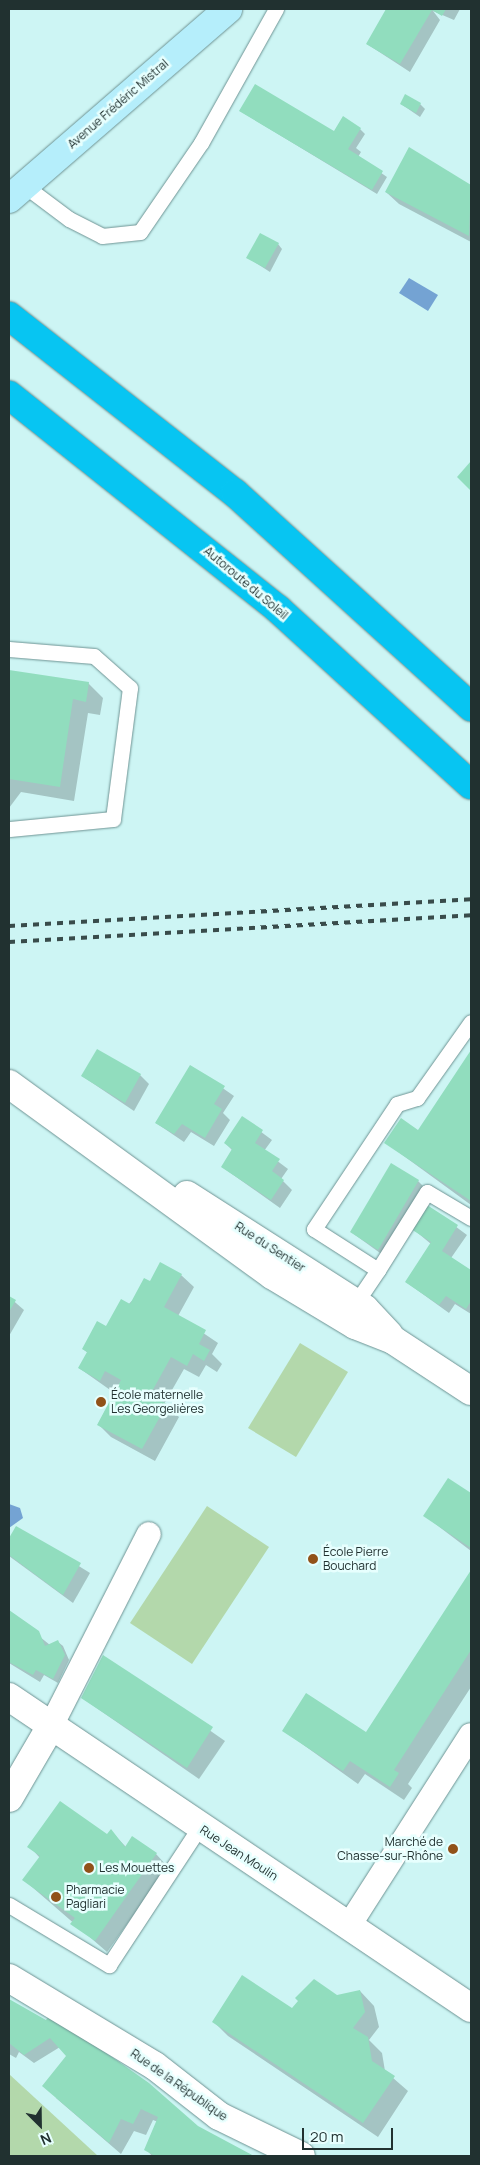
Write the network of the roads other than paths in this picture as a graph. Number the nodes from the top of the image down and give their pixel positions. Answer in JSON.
{"nodes":[{"id":1,"x":228,"y":9,"type":"edge"},
{"id":2,"x":276,"y":9,"type":"edge"},
{"id":3,"x":17,"y":192,"type":"edge"},
{"id":4,"x":9,"y":316,"type":"edge"},
{"id":5,"x":9,"y":395,"type":"edge"},
{"id":6,"x":9,"y":649,"type":"edge"},
{"id":7,"x":471,"y":707,"type":"edge"},
{"id":8,"x":471,"y":786,"type":"edge"},
{"id":9,"x":9,"y":829,"type":"edge"},
{"id":10,"x":471,"y":1022,"type":"edge"},
{"id":11,"x":9,"y":1084,"type":"edge"},
{"id":12,"x":471,"y":1218,"type":"edge"},
{"id":13,"x":378,"y":1270,"type":"junction"},
{"id":14,"x":351,"y":1311,"type":"junction"},
{"id":15,"x":471,"y":1391,"type":"edge"},
{"id":16,"x":149,"y":1534,"type":"dead end"},
{"id":17,"x":9,"y":1697,"type":"edge"},
{"id":18,"x":52,"y":1724,"type":"junction"},
{"id":19,"x":471,"y":1735,"type":"edge"},
{"id":20,"x":9,"y":1798,"type":"edge"},
{"id":21,"x":199,"y":1828,"type":"junction"},
{"id":22,"x":9,"y":1905,"type":"edge"},
{"id":23,"x":350,"y":1924,"type":"junction"},
{"id":24,"x":9,"y":1978,"type":"edge"},
{"id":25,"x":471,"y":2008,"type":"edge"},
{"id":26,"x":301,"y":2156,"type":"edge"}],
"edges":[{"from":1,"to":3,"type":"main road","name":"Avenue Frédéric Mistral"},
{"from":2,"to":3,"type":"lane"},
{"from":4,"to":7,"type":"highway"},
{"from":5,"to":8,"type":"highway","name":"Autoroute du Soleil"},
{"from":6,"to":9,"type":"lane"},
{"from":10,"to":13,"type":"lane"},
{"from":11,"to":14,"type":"street","name":"Rue du Sentier"},
{"from":12,"to":13,"type":"lane"},
{"from":13,"to":14,"type":"lane"},
{"from":14,"to":15,"type":"street","name":"Rue du Sentier"},
{"from":16,"to":18,"type":"street"},
{"from":17,"to":18,"type":"street","name":"Rue Jean Moulin"},
{"from":18,"to":20,"type":"street"},
{"from":18,"to":21,"type":"street","name":"Rue Jean Moulin"},
{"from":19,"to":23,"type":"street"},
{"from":21,"to":22,"type":"lane"},
{"from":21,"to":23,"type":"street","name":"Rue Jean Moulin"},
{"from":23,"to":25,"type":"street","name":"Rue Jean Moulin"},
{"from":24,"to":26,"type":"street","name":"Rue de la République"}]}
